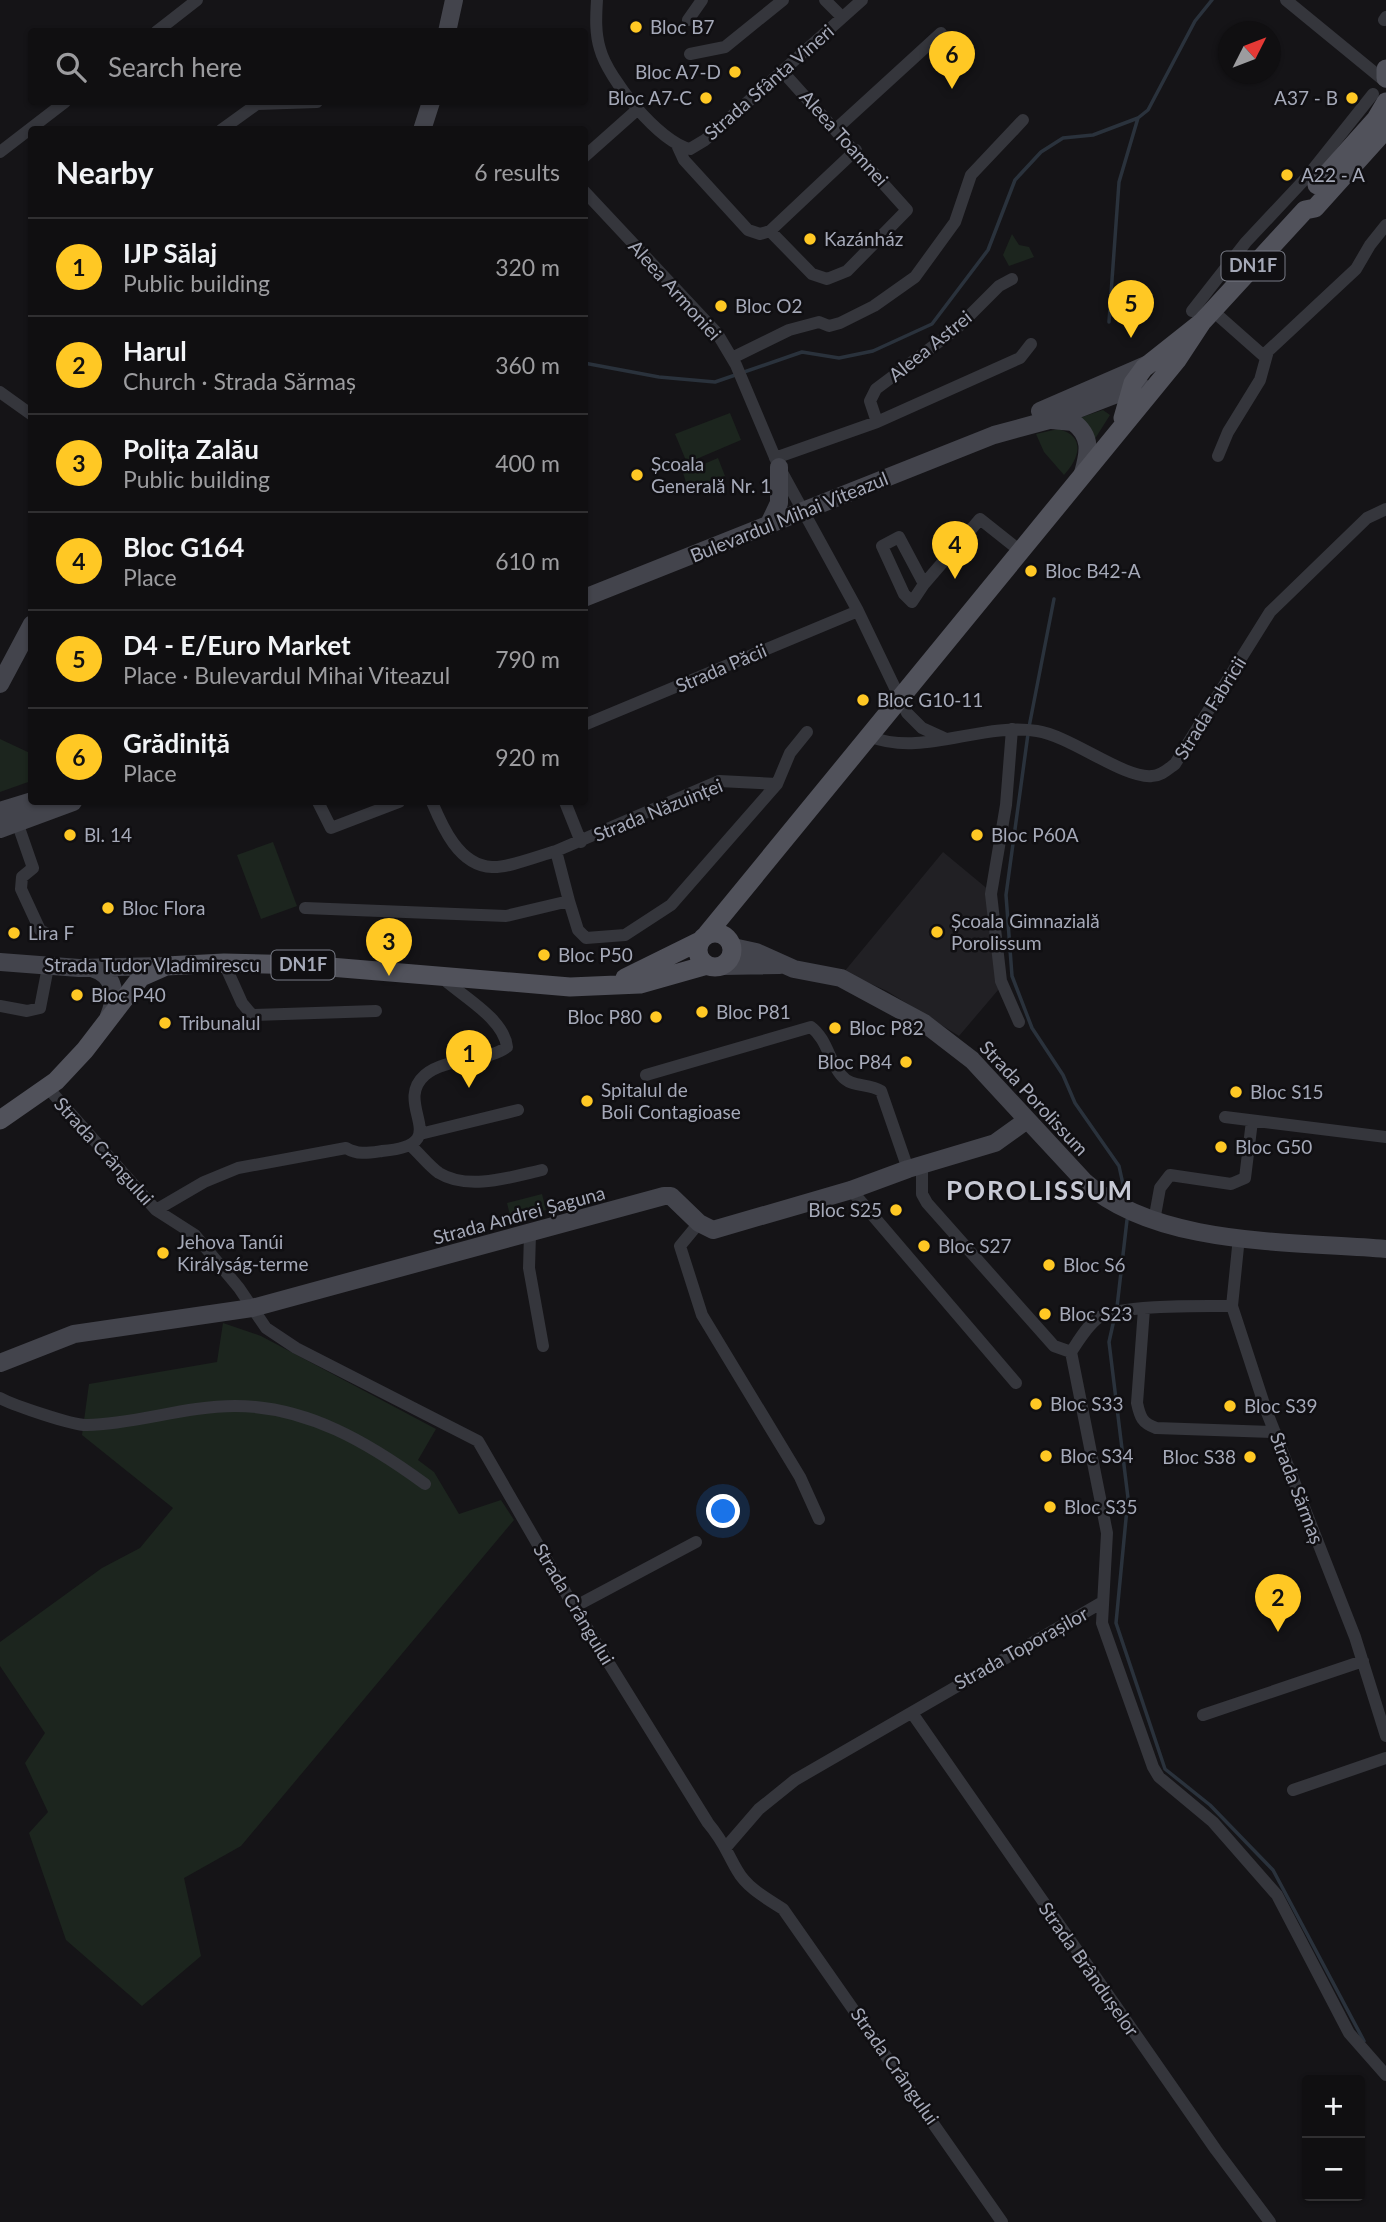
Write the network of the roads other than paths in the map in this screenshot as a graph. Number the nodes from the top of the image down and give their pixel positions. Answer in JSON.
{"nodes":[{"id":1,"x":197,"y":0,"type":"edge"},
{"id":2,"x":454,"y":0,"type":"edge"},
{"id":3,"x":597,"y":0,"type":"edge"},
{"id":4,"x":702,"y":0,"type":"edge"},
{"id":5,"x":783,"y":0,"type":"edge"},
{"id":6,"x":825,"y":0,"type":"edge"},
{"id":7,"x":862,"y":0,"type":"edge"},
{"id":8,"x":1286,"y":0,"type":"edge"},
{"id":9,"x":842,"y":17,"type":"junction"},
{"id":10,"x":688,"y":20,"type":"dead end"},
{"id":11,"x":161,"y":28,"type":"edge"},
{"id":12,"x":448,"y":28,"type":"edge"},
{"id":13,"x":941,"y":33,"type":"dead end"},
{"id":14,"x":690,"y":54,"type":"dead end"},
{"id":15,"x":1354,"y":57,"type":"junction"},
{"id":16,"x":1386,"y":67,"type":"edge"},
{"id":17,"x":782,"y":71,"type":"junction"},
{"id":18,"x":1386,"y":80,"type":"edge"},
{"id":19,"x":1380,"y":98,"type":"edge"},
{"id":20,"x":61,"y":105,"type":"edge"},
{"id":21,"x":256,"y":105,"type":"edge"},
{"id":22,"x":430,"y":105,"type":"edge"},
{"id":23,"x":638,"y":109,"type":"junction"},
{"id":24,"x":1023,"y":120,"type":"dead end"},
{"id":25,"x":34,"y":126,"type":"edge"},
{"id":26,"x":227,"y":126,"type":"edge"},
{"id":27,"x":423,"y":126,"type":"edge"},
{"id":28,"x":836,"y":129,"type":"junction"},
{"id":29,"x":1386,"y":129,"type":"edge"},
{"id":30,"x":28,"y":130,"type":"edge"},
{"id":31,"x":678,"y":147,"type":"junction"},
{"id":32,"x":856,"y":150,"type":"junction"},
{"id":33,"x":0,"y":152,"type":"edge"},
{"id":34,"x":588,"y":153,"type":"edge"},
{"id":35,"x":588,"y":195,"type":"edge"},
{"id":36,"x":1305,"y":210,"type":"junction"},
{"id":37,"x":1386,"y":225,"type":"edge"},
{"id":38,"x":770,"y":231,"type":"junction"},
{"id":39,"x":1012,"y":279,"type":"dead end"},
{"id":40,"x":1202,"y":315,"type":"junction"},
{"id":41,"x":1031,"y":344,"type":"dead end"},
{"id":42,"x":1265,"y":357,"type":"junction"},
{"id":43,"x":1177,"y":360,"type":"junction"},
{"id":44,"x":734,"y":361,"type":"junction"},
{"id":45,"x":1150,"y":363,"type":"joint"},
{"id":46,"x":1125,"y":390,"type":"junction"},
{"id":47,"x":0,"y":392,"type":"edge"},
{"id":48,"x":28,"y":412,"type":"edge"},
{"id":49,"x":1049,"y":420,"type":"junction"},
{"id":50,"x":877,"y":422,"type":"junction"},
{"id":51,"x":1116,"y":432,"type":"junction"},
{"id":52,"x":994,"y":435,"type":"junction"},
{"id":53,"x":1219,"y":456,"type":"dead end"},
{"id":54,"x":777,"y":462,"type":"junction"},
{"id":55,"x":1083,"y":473,"type":"junction"},
{"id":56,"x":1386,"y":509,"type":"edge"},
{"id":57,"x":804,"y":512,"type":"junction"},
{"id":58,"x":768,"y":526,"type":"junction"},
{"id":59,"x":1019,"y":550,"type":"junction"},
{"id":60,"x":924,"y":584,"type":"junction"},
{"id":61,"x":588,"y":596,"type":"edge"},
{"id":62,"x":858,"y":611,"type":"junction"},
{"id":63,"x":28,"y":632,"type":"edge"},
{"id":64,"x":0,"y":684,"type":"edge"},
{"id":65,"x":900,"y":699,"type":"junction"},
{"id":66,"x":588,"y":723,"type":"edge"},
{"id":67,"x":1016,"y":729,"type":"junction"},
{"id":68,"x":807,"y":732,"type":"dead end"},
{"id":69,"x":871,"y":737,"type":"junction"},
{"id":70,"x":944,"y":738,"type":"junction"},
{"id":71,"x":777,"y":784,"type":"junction"},
{"id":72,"x":28,"y":803,"type":"edge"},
{"id":73,"x":56,"y":805,"type":"edge"},
{"id":74,"x":320,"y":805,"type":"edge"},
{"id":75,"x":391,"y":805,"type":"edge"},
{"id":76,"x":434,"y":805,"type":"edge"},
{"id":77,"x":566,"y":805,"type":"edge"},
{"id":78,"x":5,"y":814,"type":"edge"},
{"id":79,"x":0,"y":829,"type":"edge"},
{"id":80,"x":581,"y":842,"type":"junction"},
{"id":81,"x":555,"y":851,"type":"junction"},
{"id":82,"x":736,"y":900,"type":"junction"},
{"id":83,"x":569,"y":901,"type":"junction"},
{"id":84,"x":305,"y":908,"type":"dead end"},
{"id":85,"x":46,"y":933,"type":"dead end"},
{"id":86,"x":703,"y":937,"type":"junction"},
{"id":87,"x":732,"y":945,"type":"junction"},
{"id":88,"x":0,"y":962,"type":"edge"},
{"id":89,"x":224,"y":963,"type":"junction"},
{"id":90,"x":715,"y":965,"type":"junction"},
{"id":91,"x":783,"y":965,"type":"junction"},
{"id":92,"x":166,"y":966,"type":"junction"},
{"id":93,"x":48,"y":967,"type":"junction"},
{"id":94,"x":92,"y":968,"type":"junction"},
{"id":95,"x":120,"y":968,"type":"junction"},
{"id":96,"x":440,"y":976,"type":"junction"},
{"id":97,"x":597,"y":986,"type":"junction"},
{"id":98,"x":125,"y":996,"type":"junction"},
{"id":99,"x":0,"y":1006,"type":"edge"},
{"id":100,"x":376,"y":1011,"type":"dead end"},
{"id":101,"x":1018,"y":1022,"type":"dead end"},
{"id":102,"x":104,"y":1026,"type":"junction"},
{"id":103,"x":646,"y":1074,"type":"dead end"},
{"id":104,"x":48,"y":1088,"type":"junction"},
{"id":105,"x":518,"y":1110,"type":"dead end"},
{"id":106,"x":1225,"y":1117,"type":"dead end"},
{"id":107,"x":0,"y":1120,"type":"edge"},
{"id":108,"x":1027,"y":1120,"type":"junction"},
{"id":109,"x":1252,"y":1121,"type":"junction"},
{"id":110,"x":421,"y":1134,"type":"junction"},
{"id":111,"x":1386,"y":1137,"type":"edge"},
{"id":112,"x":411,"y":1146,"type":"junction"},
{"id":113,"x":915,"y":1167,"type":"junction"},
{"id":114,"x":542,"y":1170,"type":"dead end"},
{"id":115,"x":850,"y":1190,"type":"junction"},
{"id":116,"x":156,"y":1210,"type":"junction"},
{"id":117,"x":1154,"y":1221,"type":"junction"},
{"id":118,"x":699,"y":1223,"type":"junction"},
{"id":119,"x":530,"y":1234,"type":"junction"},
{"id":120,"x":1239,"y":1237,"type":"junction"},
{"id":121,"x":1386,"y":1248,"type":"edge"},
{"id":122,"x":1232,"y":1306,"type":"junction"},
{"id":123,"x":252,"y":1308,"type":"junction"},
{"id":124,"x":1144,"y":1309,"type":"junction"},
{"id":125,"x":543,"y":1346,"type":"dead end"},
{"id":126,"x":1071,"y":1352,"type":"junction"},
{"id":127,"x":0,"y":1363,"type":"edge"},
{"id":128,"x":1016,"y":1383,"type":"dead end"},
{"id":129,"x":0,"y":1398,"type":"edge"},
{"id":130,"x":1275,"y":1432,"type":"junction"},
{"id":131,"x":425,"y":1484,"type":"dead end"},
{"id":132,"x":819,"y":1519,"type":"dead end"},
{"id":133,"x":696,"y":1542,"type":"dead end"},
{"id":134,"x":1101,"y":1603,"type":"junction"},
{"id":135,"x":574,"y":1607,"type":"junction"},
{"id":136,"x":1363,"y":1661,"type":"junction"},
{"id":137,"x":912,"y":1713,"type":"junction"},
{"id":138,"x":1203,"y":1715,"type":"dead end"},
{"id":139,"x":1386,"y":1737,"type":"edge"},
{"id":140,"x":1386,"y":1758,"type":"edge"},
{"id":141,"x":1293,"y":1790,"type":"dead end"},
{"id":142,"x":727,"y":1846,"type":"junction"},
{"id":143,"x":1386,"y":2075,"type":"edge"},
{"id":144,"x":1002,"y":2222,"type":"edge"},
{"id":145,"x":1270,"y":2222,"type":"edge"}],
"edges":[{"from":1,"to":11,"type":"street"},
{"from":2,"to":12,"type":"main road"},
{"from":3,"to":23,"type":"street","name":"Strada Sfânta Vineri"},
{"from":4,"to":10,"type":"street"},
{"from":5,"to":14,"type":"street"},
{"from":6,"to":9,"type":"street"},
{"from":7,"to":9,"type":"street","name":"Strada Sfânta Vineri"},
{"from":8,"to":15,"type":"street"},
{"from":9,"to":17,"type":"street","name":"Strada Sfânta Vineri"},
{"from":13,"to":28,"type":"street"},
{"from":15,"to":16,"type":"street"},
{"from":15,"to":18,"type":"street"},
{"from":16,"to":18,"type":"main road"},
{"from":17,"to":28,"type":"street","name":"Aleea Toamnei"},
{"from":17,"to":31,"type":"street","name":"Strada Sfânta Vineri"},
{"from":19,"to":36,"type":"main road","name":"Bulevardul Mihai Viteazul","number":"DN1F"},
{"from":19,"to":40,"type":"street"},
{"from":20,"to":25,"type":"street"},
{"from":21,"to":26,"type":"street"},
{"from":22,"to":27,"type":"main road"},
{"from":23,"to":31,"type":"street","name":"Strada Sfânta Vineri"},
{"from":23,"to":34,"type":"street"},
{"from":24,"to":44,"type":"street"},
{"from":28,"to":32,"type":"street","name":"Aleea Toamnei"},
{"from":29,"to":36,"type":"main road","name":"Bulevardul Mihai Viteazul","number":"DN1F"},
{"from":30,"to":33,"type":"street"},
{"from":31,"to":38,"type":"street"},
{"from":32,"to":38,"type":"street"},
{"from":32,"to":38,"type":"street","name":"Aleea Toamnei"},
{"from":35,"to":44,"type":"street","name":"Aleea Armoniei"},
{"from":36,"to":40,"type":"main road","name":"Bulevardul Mihai Viteazul","number":"DN1F"},
{"from":37,"to":42,"type":"street"},
{"from":39,"to":50,"type":"street","name":"Aleea Astrei"},
{"from":40,"to":42,"type":"street"},
{"from":40,"to":43,"type":"main road","name":"Bulevardul Mihai Viteazul"},
{"from":40,"to":45,"type":"main road","name":"Bulevardul Mihai Viteazul","number":"DN1F"},
{"from":41,"to":50,"type":"street","name":"Aleea Astrei"},
{"from":42,"to":53,"type":"street"},
{"from":43,"to":46,"type":"main road","name":"Bulevardul Mihai Viteazul"},
{"from":43,"to":51,"type":"main road","name":"Strada Tudor Vladimirescu","number":"DN1F"},
{"from":44,"to":54,"type":"street","name":"Aleea Armoniei"},
{"from":45,"to":46,"type":"main road","name":"Strada Tudor Vladimirescu","number":"DN1F"},
{"from":46,"to":49,"type":"main road","name":"Bulevardul Mihai Viteazul"},
{"from":46,"to":51,"type":"main road","name":"Strada Tudor Vladimirescu","number":"DN1F"},
{"from":46,"to":52,"type":"main road","name":"Bulevardul Mihai Viteazul"},
{"from":47,"to":48,"type":"street"},
{"from":49,"to":52,"type":"main road","name":"Bulevardul Mihai Viteazul"},
{"from":49,"to":55,"type":"main road"},
{"from":50,"to":54,"type":"street","name":"Aleea Astrei"},
{"from":51,"to":55,"type":"main road","name":"Strada Tudor Vladimirescu","number":"DN1F"},
{"from":52,"to":57,"type":"main road","name":"Bulevardul Mihai Viteazul"},
{"from":54,"to":57,"type":"street","name":"Aleea Armoniei"},
{"from":54,"to":58,"type":"main road"},
{"from":55,"to":59,"type":"main road","name":"Strada Tudor Vladimirescu","number":"DN1F"},
{"from":56,"to":67,"type":"street","name":"Strada Fabricii"},
{"from":57,"to":58,"type":"main road","name":"Bulevardul Mihai Viteazul"},
{"from":57,"to":62,"type":"street","name":"Aleea Armoniei"},
{"from":58,"to":61,"type":"main road","name":"Bulevardul Mihai Viteazul"},
{"from":59,"to":60,"type":"street"},
{"from":59,"to":65,"type":"main road","name":"Strada Tudor Vladimirescu","number":"DN1F"},
{"from":60,"to":60,"type":"street"},
{"from":62,"to":65,"type":"street","name":"Aleea Armoniei"},
{"from":62,"to":66,"type":"street","name":"Strada Păcii"},
{"from":63,"to":64,"type":"main road"},
{"from":65,"to":69,"type":"main road","name":"Strada Tudor Vladimirescu","number":"DN1F"},
{"from":65,"to":70,"type":"street"},
{"from":67,"to":70,"type":"street","name":"Strada Fabricii"},
{"from":67,"to":101,"type":"street"},
{"from":68,"to":71,"type":"street"},
{"from":69,"to":70,"type":"street","name":"Strada Fabricii"},
{"from":69,"to":82,"type":"main road","name":"Strada Tudor Vladimirescu","number":"DN1F"},
{"from":71,"to":80,"type":"street","name":"Strada Năzuinței"},
{"from":71,"to":83,"type":"street"},
{"from":72,"to":78,"type":"main road"},
{"from":73,"to":78,"type":"main road"},
{"from":74,"to":75,"type":"street"},
{"from":76,"to":81,"type":"street","name":"Strada Năzuinței"},
{"from":77,"to":80,"type":"street","name":"Strada Năzuinței"},
{"from":78,"to":79,"type":"main road"},
{"from":78,"to":85,"type":"street"},
{"from":80,"to":81,"type":"street","name":"Strada Năzuinței"},
{"from":81,"to":83,"type":"street"},
{"from":82,"to":86,"type":"main road","name":"Strada Tudor Vladimirescu","number":"DN1F"},
{"from":82,"to":87,"type":"main road"},
{"from":83,"to":84,"type":"street"},
{"from":86,"to":87,"type":"main road"},
{"from":86,"to":90,"type":"main road"},
{"from":86,"to":97,"type":"main road","name":"Strada Tudor Vladimirescu","number":"DN1F"},
{"from":87,"to":90,"type":"main road"},
{"from":87,"to":91,"type":"main road","name":"Strada Porolissum"},
{"from":88,"to":93,"type":"main road","name":"Strada Tudor Vladimirescu"},
{"from":89,"to":92,"type":"main road","name":"Strada Tudor Vladimirescu","number":"DN1F"},
{"from":89,"to":96,"type":"main road","name":"Strada Tudor Vladimirescu","number":"DN1F"},
{"from":89,"to":100,"type":"street"},
{"from":90,"to":91,"type":"main road","name":"Strada Porolissum"},
{"from":90,"to":97,"type":"main road","name":"Strada Tudor Vladimirescu","number":"DN1F"},
{"from":91,"to":108,"type":"main road","name":"Strada Porolissum"},
{"from":92,"to":95,"type":"main road","name":"Strada Tudor Vladimirescu"},
{"from":92,"to":98,"type":"main road","number":"DN1F"},
{"from":93,"to":94,"type":"main road","name":"Strada Tudor Vladimirescu"},
{"from":93,"to":99,"type":"street"},
{"from":94,"to":95,"type":"main road","name":"Strada Tudor Vladimirescu"},
{"from":94,"to":102,"type":"main road"},
{"from":95,"to":98,"type":"main road"},
{"from":96,"to":97,"type":"main road","name":"Strada Tudor Vladimirescu","number":"DN1F"},
{"from":96,"to":110,"type":"street"},
{"from":98,"to":102,"type":"main road","number":"DN1F"},
{"from":102,"to":104,"type":"main road","number":"DN1F"},
{"from":103,"to":113,"type":"street"},
{"from":104,"to":107,"type":"main road","number":"DN1F"},
{"from":104,"to":116,"type":"street","name":"Strada Crângului"},
{"from":105,"to":110,"type":"street"},
{"from":106,"to":109,"type":"street"},
{"from":108,"to":113,"type":"main road"},
{"from":108,"to":117,"type":"main road","name":"Strada Porolissum"},
{"from":109,"to":111,"type":"street"},
{"from":109,"to":117,"type":"street"},
{"from":110,"to":112,"type":"street"},
{"from":112,"to":114,"type":"street"},
{"from":112,"to":116,"type":"street"},
{"from":113,"to":115,"type":"main road"},
{"from":113,"to":126,"type":"street"},
{"from":115,"to":118,"type":"main road"},
{"from":115,"to":128,"type":"street"},
{"from":116,"to":123,"type":"street","name":"Strada Crângului"},
{"from":117,"to":120,"type":"main road","name":"Strada Porolissum"},
{"from":118,"to":119,"type":"main road","name":"Strada Andrei Șaguna"},
{"from":118,"to":132,"type":"street"},
{"from":119,"to":123,"type":"main road","name":"Strada Andrei Șaguna"},
{"from":119,"to":125,"type":"street"},
{"from":120,"to":121,"type":"main road","name":"Strada Porolissum"},
{"from":120,"to":122,"type":"street","name":"Strada Sărmaș"},
{"from":122,"to":124,"type":"street"},
{"from":122,"to":130,"type":"street","name":"Strada Sărmaș"},
{"from":123,"to":127,"type":"main road","name":"Strada Andrei Șaguna"},
{"from":123,"to":135,"type":"street","name":"Strada Crângului"},
{"from":124,"to":126,"type":"street"},
{"from":124,"to":130,"type":"street"},
{"from":126,"to":134,"type":"street","name":"Strada Toporașilor"},
{"from":129,"to":131,"type":"street"},
{"from":130,"to":136,"type":"street","name":"Strada Sărmaș"},
{"from":133,"to":135,"type":"street"},
{"from":134,"to":137,"type":"street","name":"Strada Toporașilor"},
{"from":134,"to":143,"type":"street"},
{"from":135,"to":142,"type":"street","name":"Strada Crângului"},
{"from":136,"to":138,"type":"street"},
{"from":136,"to":139,"type":"street","name":"Strada Sărmaș"},
{"from":137,"to":142,"type":"street","name":"Strada Toporașilor"},
{"from":137,"to":145,"type":"street","name":"Strada Brândușelor"},
{"from":140,"to":141,"type":"street"},
{"from":142,"to":144,"type":"street","name":"Strada Crângului"}]}
